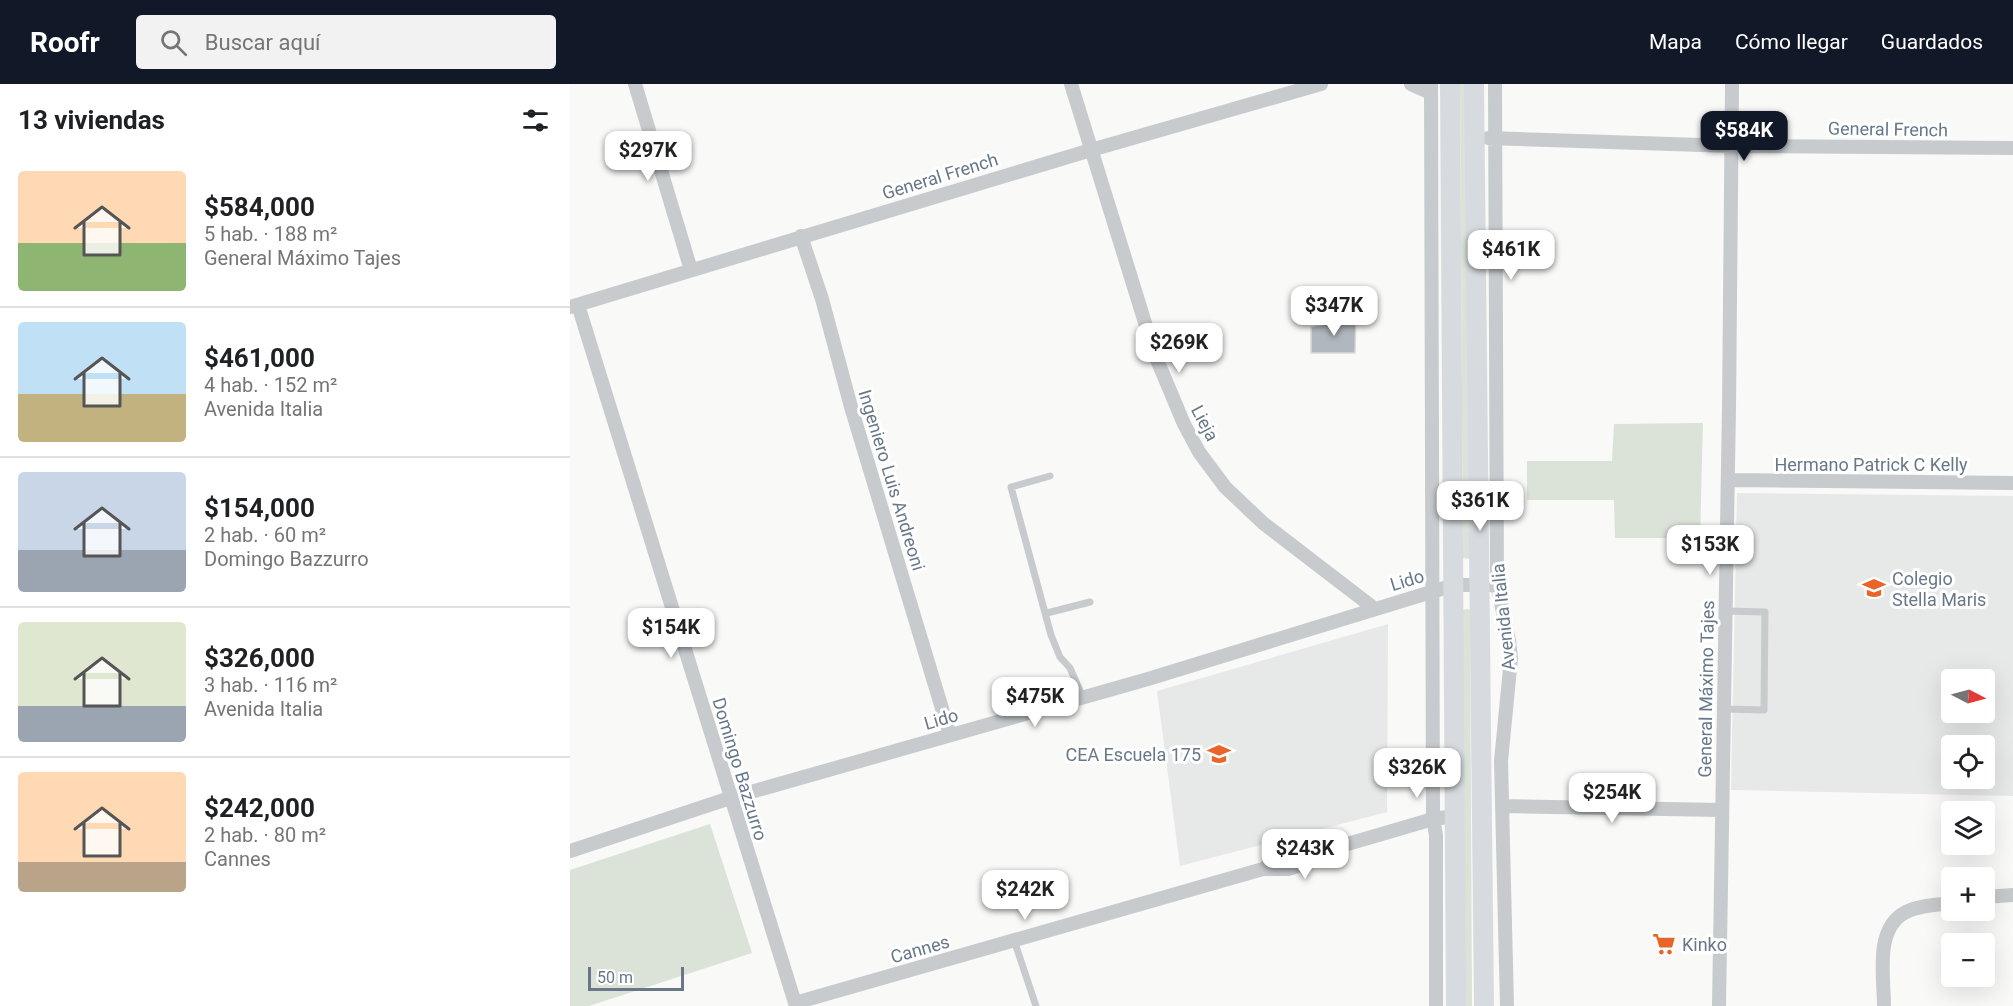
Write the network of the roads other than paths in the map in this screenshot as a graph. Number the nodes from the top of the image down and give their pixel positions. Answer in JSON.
{"nodes":[{"id":1,"x":635,"y":84,"type":"edge"},
{"id":2,"x":1071,"y":84,"type":"edge"},
{"id":3,"x":1321,"y":84,"type":"edge"},
{"id":4,"x":1411,"y":84,"type":"edge"},
{"id":5,"x":1450,"y":84,"type":"edge"},
{"id":6,"x":1474,"y":84,"type":"edge"},
{"id":7,"x":1496,"y":84,"type":"edge"},
{"id":8,"x":1732,"y":84,"type":"edge"},
{"id":9,"x":1431,"y":88,"type":"edge"},
{"id":10,"x":1474,"y":138,"type":"junction"},
{"id":11,"x":1495,"y":138,"type":"junction"},
{"id":12,"x":1732,"y":146,"type":"junction"},
{"id":13,"x":2013,"y":148,"type":"edge"},
{"id":14,"x":1091,"y":150,"type":"junction"},
{"id":15,"x":801,"y":236,"type":"junction"},
{"id":16,"x":691,"y":270,"type":"junction"},
{"id":17,"x":574,"y":306,"type":"edge"},
{"id":18,"x":1050,"y":476,"type":"dead end"},
{"id":19,"x":1728,"y":480,"type":"junction"},
{"id":20,"x":2013,"y":483,"type":"edge"},
{"id":21,"x":1454,"y":585,"type":"junction"},
{"id":22,"x":1488,"y":585,"type":"junction"},
{"id":23,"x":1433,"y":591,"type":"junction"},
{"id":24,"x":1090,"y":602,"type":"dead end"},
{"id":25,"x":1374,"y":609,"type":"junction"},
{"id":26,"x":1726,"y":611,"type":"junction"},
{"id":27,"x":1047,"y":614,"type":"junction"},
{"id":28,"x":1083,"y":698,"type":"junction"},
{"id":29,"x":1724,"y":709,"type":"junction"},
{"id":30,"x":951,"y":735,"type":"junction"},
{"id":31,"x":730,"y":798,"type":"junction"},
{"id":32,"x":1503,"y":806,"type":"junction"},
{"id":33,"x":1721,"y":810,"type":"junction"},
{"id":34,"x":1455,"y":816,"type":"junction"},
{"id":35,"x":1433,"y":819,"type":"junction"},
{"id":36,"x":570,"y":851,"type":"edge"},
{"id":37,"x":2013,"y":895,"type":"edge"},
{"id":38,"x":1995,"y":896,"type":"edge"},
{"id":39,"x":1941,"y":904,"type":"edge"},
{"id":40,"x":1014,"y":940,"type":"junction"},
{"id":41,"x":795,"y":1003,"type":"joint"},
{"id":42,"x":1036,"y":1006,"type":"edge"},
{"id":43,"x":1436,"y":1006,"type":"edge"},
{"id":44,"x":1456,"y":1006,"type":"edge"},
{"id":45,"x":1484,"y":1006,"type":"edge"},
{"id":46,"x":1507,"y":1006,"type":"edge"},
{"id":47,"x":1719,"y":1006,"type":"edge"},
{"id":48,"x":1884,"y":1006,"type":"edge"}],
"edges":[{"from":1,"to":16,"type":"street"},
{"from":2,"to":14,"type":"street","name":"Lieja"},
{"from":3,"to":14,"type":"street","name":"General French"},
{"from":4,"to":9,"type":"street"},
{"from":5,"to":21,"type":"main road"},
{"from":6,"to":10,"type":"main road","name":"Avenida Italia"},
{"from":7,"to":11,"type":"street","name":"Avenida Italia"},
{"from":8,"to":12,"type":"street","name":"General Máximo Tajes"},
{"from":9,"to":23,"type":"street"},
{"from":10,"to":11,"type":"street","name":"General French"},
{"from":10,"to":22,"type":"main road","name":"Avenida Italia"},
{"from":11,"to":12,"type":"street","name":"General French"},
{"from":11,"to":22,"type":"street","name":"Avenida Italia"},
{"from":12,"to":13,"type":"street","name":"General French"},
{"from":12,"to":19,"type":"street","name":"General Máximo Tajes"},
{"from":14,"to":15,"type":"street","name":"General French"},
{"from":14,"to":25,"type":"street","name":"Lieja"},
{"from":15,"to":16,"type":"street","name":"General French"},
{"from":15,"to":30,"type":"street","name":"Ingeniero Luis Andreoni"},
{"from":16,"to":17,"type":"street","name":"General French"},
{"from":17,"to":31,"type":"street","name":"Domingo Bazzurro"},
{"from":18,"to":27,"type":"lane"},
{"from":19,"to":20,"type":"street","name":"Hermano Patrick C Kelly"},
{"from":19,"to":26,"type":"street","name":"General Máximo Tajes"},
{"from":21,"to":22,"type":"street","name":"Lido"},
{"from":21,"to":23,"type":"street","name":"Lido"},
{"from":21,"to":34,"type":"main road"},
{"from":22,"to":32,"type":"street","name":"Avenida Italia"},
{"from":22,"to":45,"type":"main road","name":"Avenida Italia"},
{"from":23,"to":25,"type":"street","name":"Lido"},
{"from":23,"to":35,"type":"street"},
{"from":24,"to":27,"type":"lane"},
{"from":25,"to":28,"type":"street","name":"Lido"},
{"from":26,"to":29,"type":"street","name":"General Máximo Tajes"},
{"from":26,"to":29,"type":"lane"},
{"from":27,"to":28,"type":"lane"},
{"from":28,"to":30,"type":"street","name":"Lido"},
{"from":29,"to":33,"type":"street","name":"General Máximo Tajes"},
{"from":30,"to":31,"type":"street","name":"Lido"},
{"from":31,"to":36,"type":"street","name":"Lido"},
{"from":31,"to":41,"type":"street","name":"Domingo Bazzurro"},
{"from":32,"to":33,"type":"street"},
{"from":32,"to":46,"type":"street","name":"Avenida Italia"},
{"from":33,"to":47,"type":"street","name":"General Máximo Tajes"},
{"from":34,"to":35,"type":"street","name":"Cannes"},
{"from":34,"to":44,"type":"main road"},
{"from":35,"to":40,"type":"street","name":"Cannes"},
{"from":35,"to":43,"type":"street"},
{"from":37,"to":38,"type":"street"},
{"from":39,"to":48,"type":"street"},
{"from":40,"to":41,"type":"street","name":"Cannes"},
{"from":40,"to":42,"type":"lane"}]}
